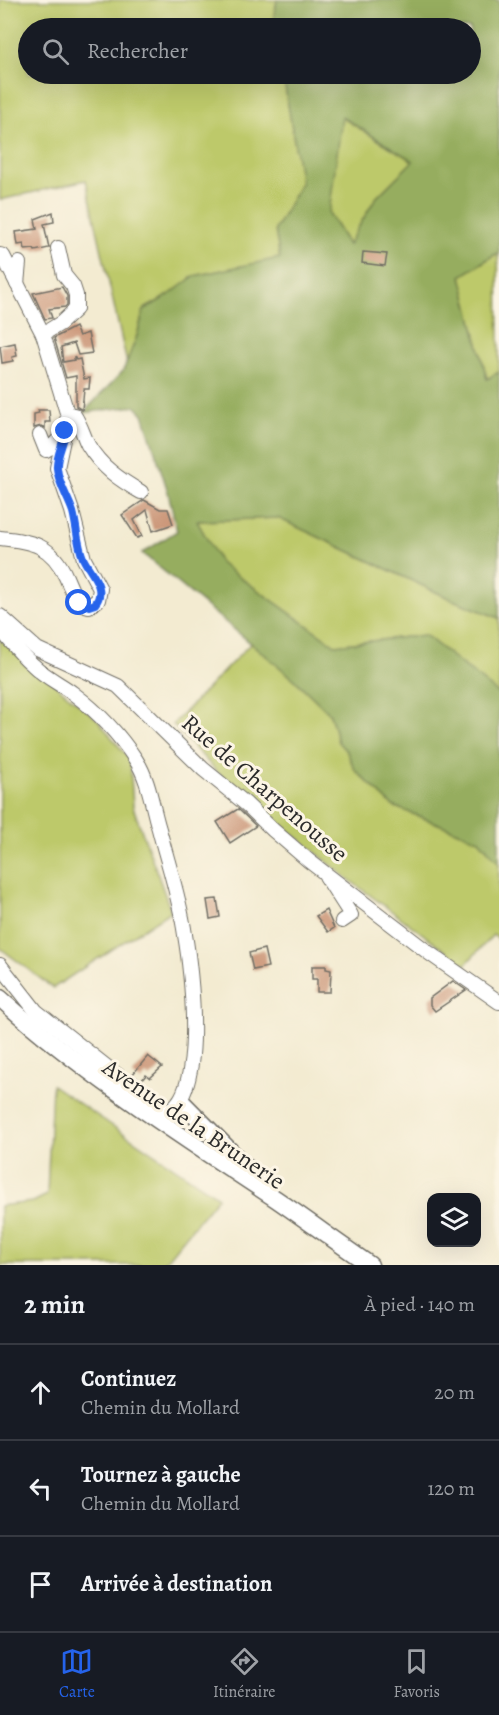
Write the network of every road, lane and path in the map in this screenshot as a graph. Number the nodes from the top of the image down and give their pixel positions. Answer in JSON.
{"nodes":[{"id":1,"x":58,"y":248,"type":"dead end"},
{"id":2,"x":0,"y":255,"type":"edge"},
{"id":3,"x":19,"y":262,"type":"dead end"},
{"id":4,"x":17,"y":284,"type":"junction"},
{"id":5,"x":43,"y":334,"type":"junction"},
{"id":6,"x":68,"y":416,"type":"junction"},
{"id":7,"x":65,"y":431,"type":"junction"},
{"id":8,"x":40,"y":435,"type":"dead end"},
{"id":9,"x":141,"y":492,"type":"dead end"},
{"id":10,"x":0,"y":538,"type":"edge"},
{"id":11,"x":0,"y":615,"type":"edge"},
{"id":12,"x":0,"y":628,"type":"edge"},
{"id":13,"x":323,"y":872,"type":"junction"},
{"id":14,"x":342,"y":921,"type":"dead end"},
{"id":15,"x":0,"y":965,"type":"edge"},
{"id":16,"x":0,"y":998,"type":"edge"},
{"id":17,"x":499,"y":1002,"type":"edge"},
{"id":18,"x":0,"y":1013,"type":"edge"},
{"id":19,"x":181,"y":1101,"type":"junction"},
{"id":20,"x":279,"y":1201,"type":"junction"},
{"id":21,"x":369,"y":1265,"type":"edge"}],
"edges":[{"from":1,"to":5,"type":"street"},
{"from":2,"to":4,"type":"street"},
{"from":3,"to":4,"type":"street"},
{"from":4,"to":5,"type":"street"},
{"from":5,"to":6,"type":"street"},
{"from":6,"to":7,"type":"street"},
{"from":6,"to":9,"type":"street"},
{"from":7,"to":8,"type":"street"},
{"from":7,"to":10,"type":"street"},
{"from":11,"to":13,"type":"street","name":"Rue de Charpenousse"},
{"from":12,"to":19,"type":"street"},
{"from":13,"to":14,"type":"street"},
{"from":13,"to":17,"type":"street","name":"Rue de Charpenousse"},
{"from":15,"to":19,"type":"street"},
{"from":16,"to":20,"type":"main road"},
{"from":18,"to":21,"type":"main road","name":"Avenue de la Brunerie"},
{"from":19,"to":20,"type":"main road"},
{"from":20,"to":21,"type":"main road"}]}
